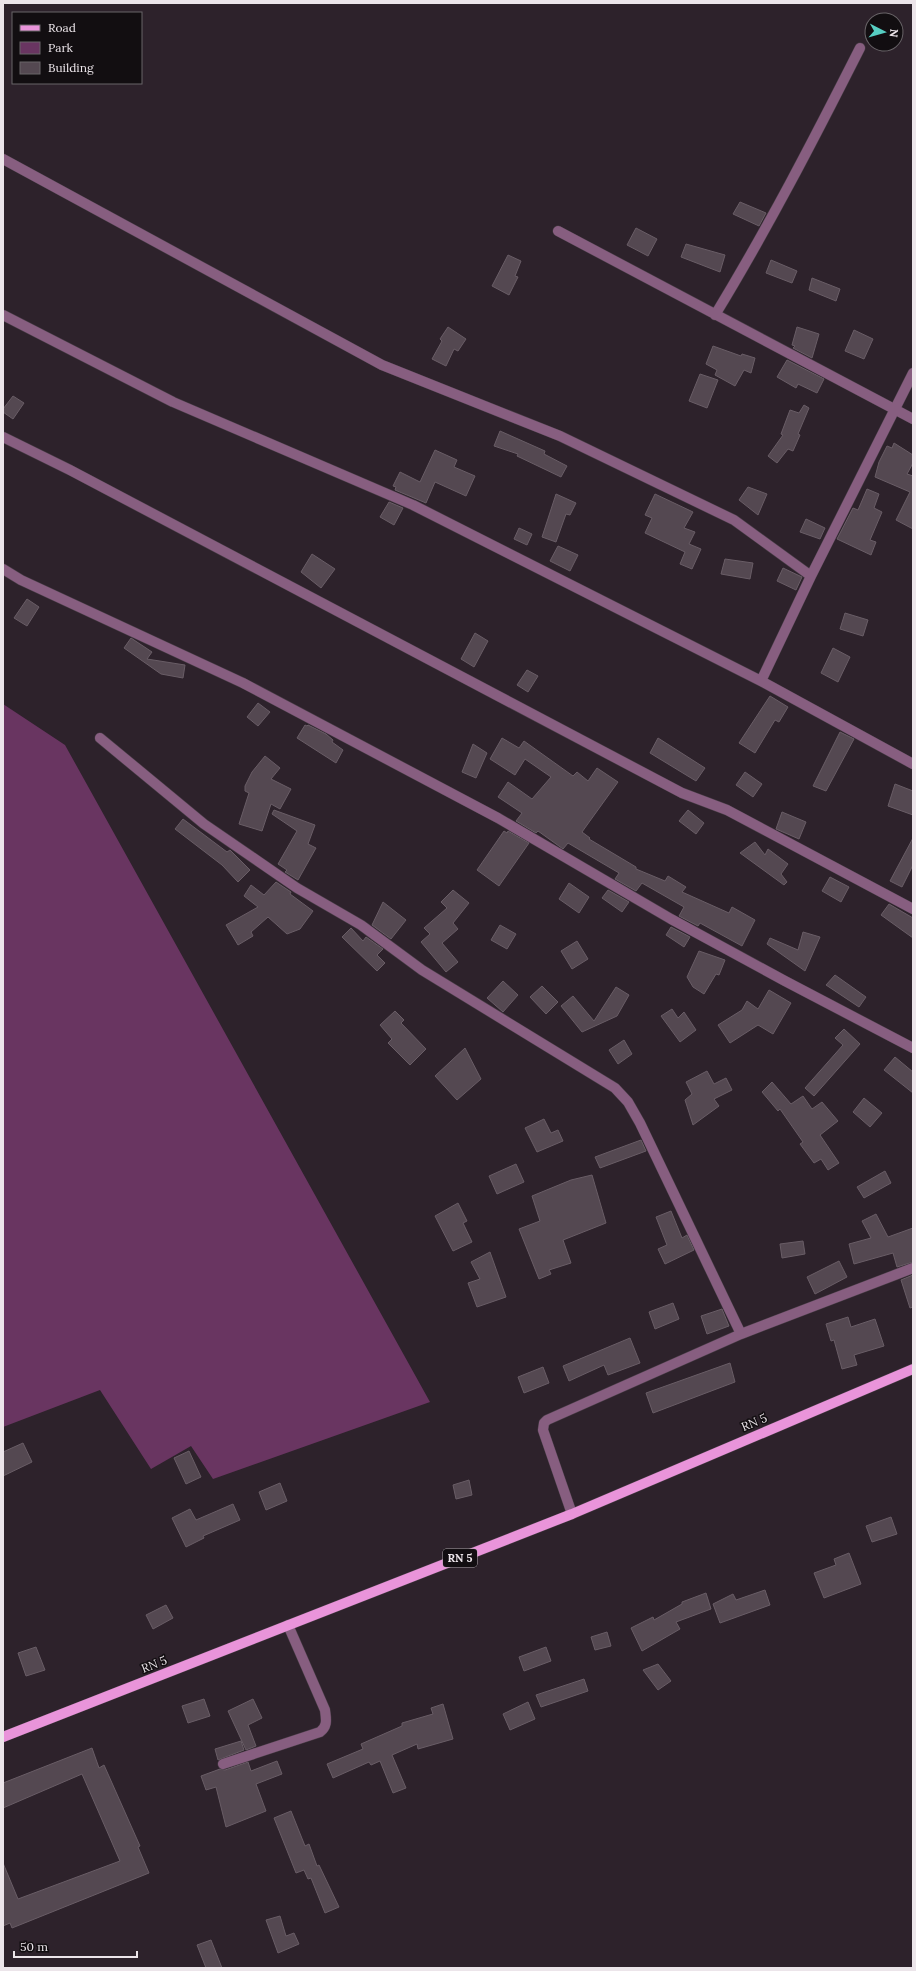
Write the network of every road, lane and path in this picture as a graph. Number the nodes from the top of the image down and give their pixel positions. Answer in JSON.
{"nodes":[{"id":1,"x":860,"y":48,"type":"dead end"},
{"id":2,"x":3,"y":159,"type":"edge"},
{"id":3,"x":558,"y":231,"type":"dead end"},
{"id":4,"x":3,"y":315,"type":"edge"},
{"id":5,"x":715,"y":315,"type":"junction"},
{"id":6,"x":913,"y":373,"type":"edge"},
{"id":7,"x":894,"y":409,"type":"junction"},
{"id":8,"x":913,"y":419,"type":"edge"},
{"id":9,"x":3,"y":438,"type":"edge"},
{"id":10,"x":3,"y":569,"type":"edge"},
{"id":11,"x":811,"y":576,"type":"junction"},
{"id":12,"x":761,"y":681,"type":"junction"},
{"id":13,"x":100,"y":738,"type":"dead end"},
{"id":14,"x":913,"y":764,"type":"edge"},
{"id":15,"x":913,"y":909,"type":"edge"},
{"id":16,"x":913,"y":1048,"type":"edge"},
{"id":17,"x":913,"y":1268,"type":"edge"},
{"id":18,"x":741,"y":1334,"type":"junction"},
{"id":19,"x":913,"y":1369,"type":"edge"},
{"id":20,"x":572,"y":1514,"type":"junction"},
{"id":21,"x":288,"y":1625,"type":"junction"},
{"id":22,"x":3,"y":1737,"type":"edge"},
{"id":23,"x":223,"y":1764,"type":"dead end"}],
"edges":[{"from":1,"to":5,"type":"street"},
{"from":2,"to":11,"type":"street"},
{"from":3,"to":5,"type":"street"},
{"from":4,"to":12,"type":"street"},
{"from":5,"to":7,"type":"street"},
{"from":6,"to":7,"type":"street"},
{"from":7,"to":8,"type":"street"},
{"from":7,"to":11,"type":"street"},
{"from":9,"to":15,"type":"street"},
{"from":10,"to":16,"type":"street"},
{"from":11,"to":12,"type":"street"},
{"from":12,"to":14,"type":"street"},
{"from":13,"to":18,"type":"street"},
{"from":17,"to":18,"type":"street"},
{"from":18,"to":20,"type":"street"},
{"from":19,"to":20,"type":"main road","name":"RN 5","number":"RN 5"},
{"from":20,"to":21,"type":"main road","name":"RN 5","number":"RN 5"},
{"from":21,"to":22,"type":"main road","name":"RN 5","number":"RN 5"},
{"from":21,"to":23,"type":"street"}]}
